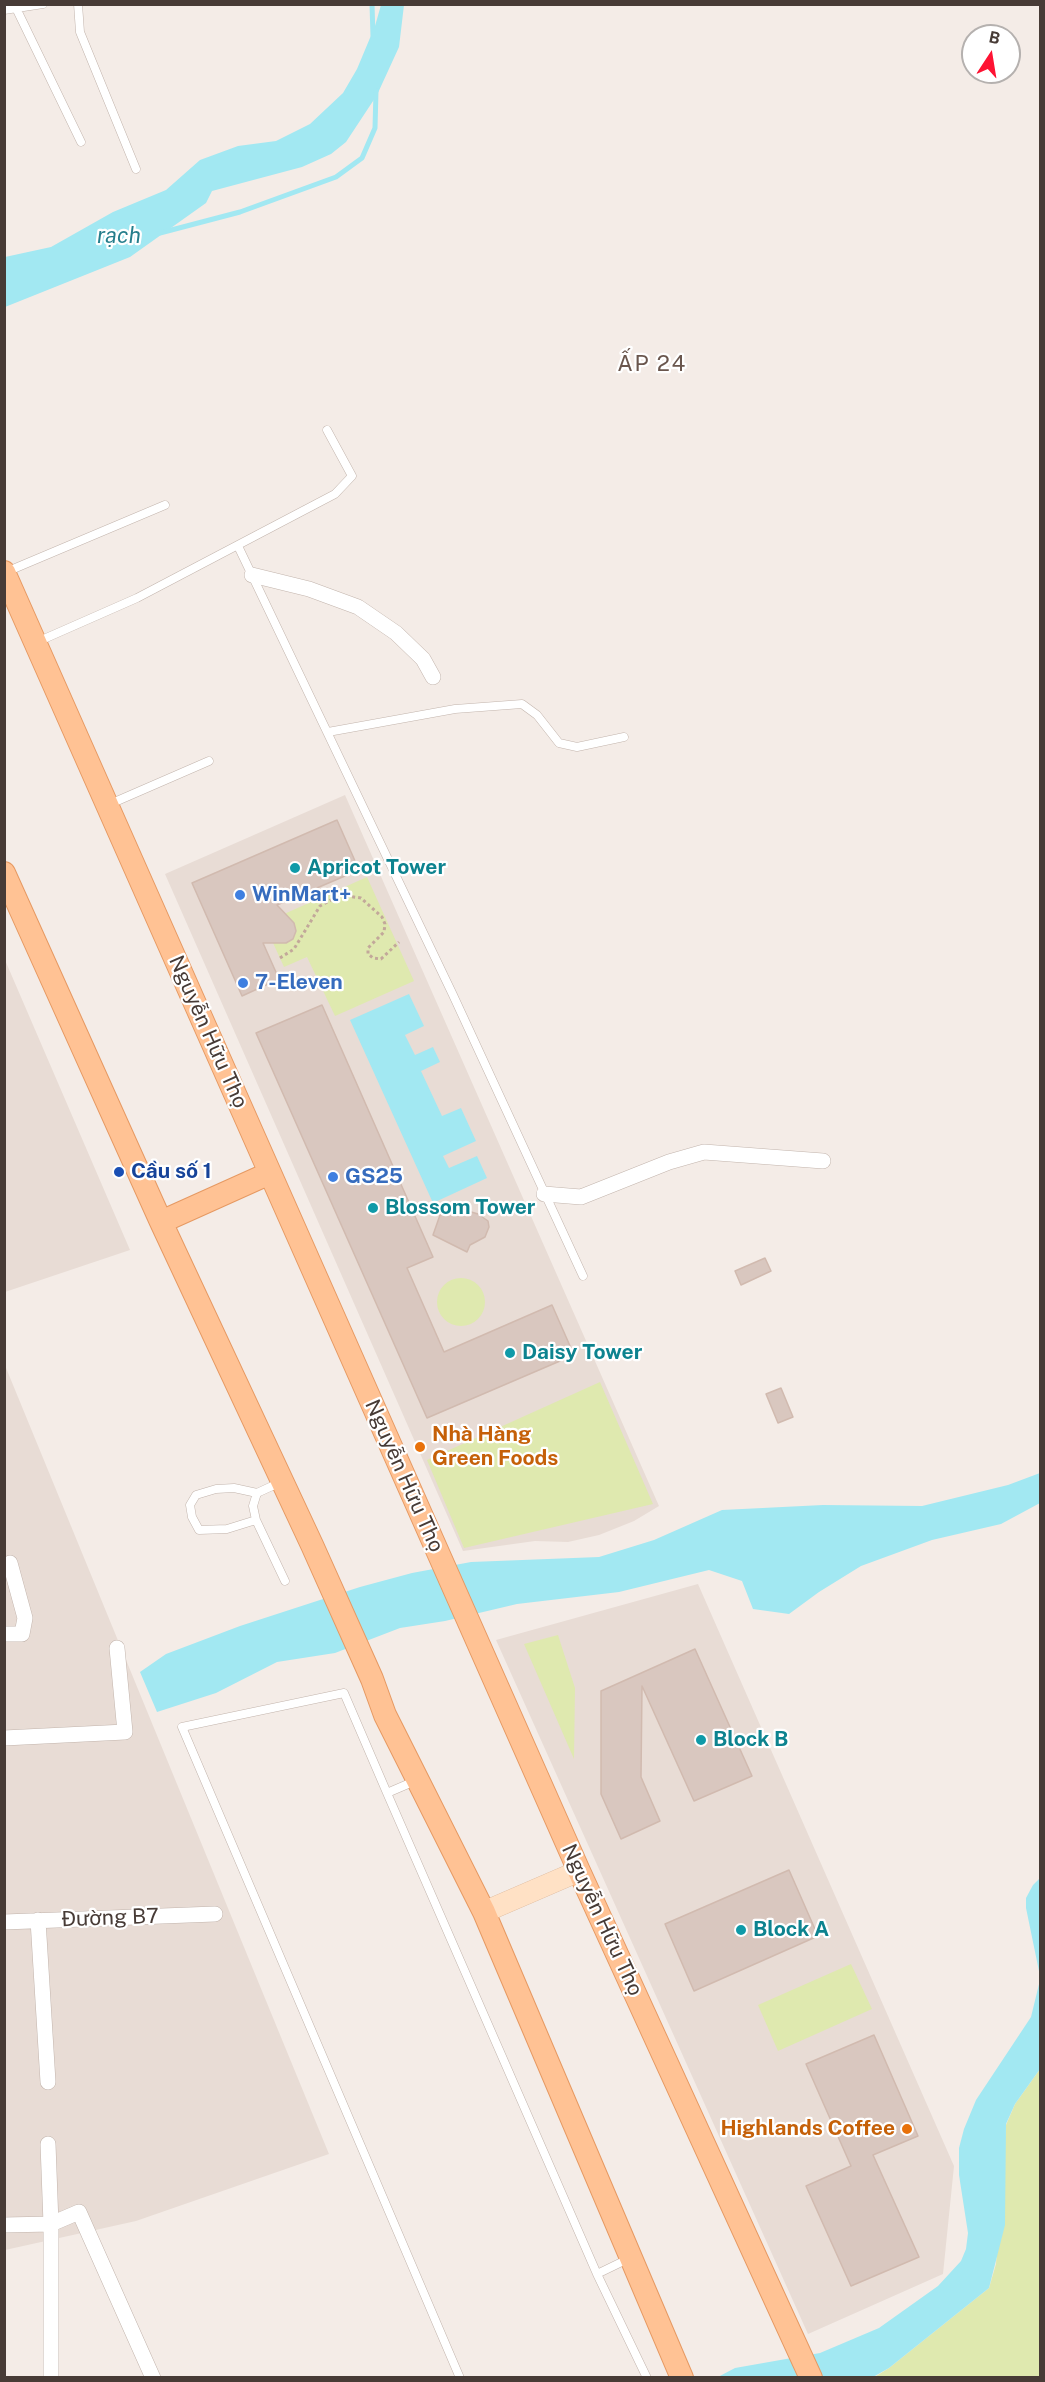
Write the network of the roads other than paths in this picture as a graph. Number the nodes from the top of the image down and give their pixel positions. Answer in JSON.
{"nodes":[{"id":1,"x":43,"y":4,"type":"edge"},
{"id":2,"x":78,"y":4,"type":"edge"},
{"id":3,"x":16,"y":8,"type":"junction"},
{"id":4,"x":4,"y":10,"type":"edge"},
{"id":5,"x":81,"y":142,"type":"dead end"},
{"id":6,"x":136,"y":169,"type":"dead end"},
{"id":7,"x":327,"y":430,"type":"dead end"},
{"id":8,"x":165,"y":505,"type":"dead end"},
{"id":9,"x":238,"y":546,"type":"junction"},
{"id":10,"x":5,"y":572,"type":"edge"},
{"id":11,"x":252,"y":575,"type":"junction"},
{"id":12,"x":36,"y":643,"type":"junction"},
{"id":13,"x":433,"y":677,"type":"dead end"},
{"id":14,"x":328,"y":732,"type":"junction"},
{"id":15,"x":624,"y":737,"type":"dead end"},
{"id":16,"x":209,"y":761,"type":"dead end"},
{"id":17,"x":108,"y":805,"type":"junction"},
{"id":18,"x":4,"y":873,"type":"edge"},
{"id":19,"x":823,"y":1161,"type":"dead end"},
{"id":20,"x":270,"y":1173,"type":"junction"},
{"id":21,"x":544,"y":1194,"type":"junction"},
{"id":22,"x":161,"y":1222,"type":"junction"},
{"id":23,"x":583,"y":1275,"type":"dead end"},
{"id":24,"x":282,"y":1482,"type":"junction"},
{"id":25,"x":257,"y":1493,"type":"junction"},
{"id":26,"x":256,"y":1520,"type":"junction"},
{"id":27,"x":10,"y":1563,"type":"dead end"},
{"id":28,"x":285,"y":1581,"type":"dead end"},
{"id":29,"x":4,"y":1634,"type":"edge"},
{"id":30,"x":117,"y":1648,"type":"dead end"},
{"id":31,"x":4,"y":1738,"type":"edge"},
{"id":32,"x":417,"y":1780,"type":"junction"},
{"id":33,"x":387,"y":1793,"type":"junction"},
{"id":34,"x":579,"y":1871,"type":"junction"},
{"id":35,"x":484,"y":1912,"type":"junction"},
{"id":36,"x":215,"y":1914,"type":"dead end"},
{"id":37,"x":38,"y":1920,"type":"junction"},
{"id":38,"x":4,"y":1922,"type":"edge"},
{"id":39,"x":48,"y":2082,"type":"dead end"},
{"id":40,"x":48,"y":2144,"type":"dead end"},
{"id":41,"x":51,"y":2224,"type":"junction"},
{"id":42,"x":4,"y":2225,"type":"edge"},
{"id":43,"x":630,"y":2258,"type":"junction"},
{"id":44,"x":597,"y":2274,"type":"junction"},
{"id":45,"x":679,"y":2369,"type":"edge"},
{"id":46,"x":51,"y":2378,"type":"edge"},
{"id":47,"x":153,"y":2378,"type":"edge"},
{"id":48,"x":460,"y":2378,"type":"edge"},
{"id":49,"x":647,"y":2378,"type":"edge"},
{"id":50,"x":811,"y":2378,"type":"edge"}],
"edges":[{"from":1,"to":3,"type":"lane"},
{"from":2,"to":6,"type":"lane"},
{"from":3,"to":4,"type":"lane"},
{"from":3,"to":5,"type":"lane"},
{"from":7,"to":9,"type":"lane"},
{"from":8,"to":10,"type":"lane"},
{"from":9,"to":11,"type":"lane"},
{"from":9,"to":12,"type":"lane"},
{"from":10,"to":12,"type":"main road","name":"Nguyễn Hữu Thọ"},
{"from":11,"to":13,"type":"street"},
{"from":11,"to":14,"type":"lane"},
{"from":12,"to":17,"type":"main road","name":"Nguyễn Hữu Thọ"},
{"from":14,"to":15,"type":"lane"},
{"from":14,"to":21,"type":"lane"},
{"from":16,"to":17,"type":"lane"},
{"from":17,"to":20,"type":"main road","name":"Nguyễn Hữu Thọ"},
{"from":18,"to":22,"type":"main road"},
{"from":19,"to":21,"type":"street"},
{"from":20,"to":22,"type":"main road"},
{"from":20,"to":34,"type":"main road","name":"Nguyễn Hữu Thọ"},
{"from":21,"to":23,"type":"lane"},
{"from":22,"to":24,"type":"main road"},
{"from":24,"to":25,"type":"lane"},
{"from":24,"to":32,"type":"main road"},
{"from":25,"to":26,"type":"lane"},
{"from":25,"to":26,"type":"lane"},
{"from":26,"to":28,"type":"lane"},
{"from":27,"to":29,"type":"street"},
{"from":30,"to":31,"type":"street"},
{"from":32,"to":33,"type":"lane"},
{"from":32,"to":35,"type":"main road"},
{"from":33,"to":44,"type":"lane"},
{"from":33,"to":48,"type":"lane"},
{"from":34,"to":35,"type":"main road"},
{"from":34,"to":50,"type":"main road","name":"Nguyễn Hữu Thọ"},
{"from":35,"to":43,"type":"main road"},
{"from":36,"to":37,"type":"street","name":"Đường B7"},
{"from":37,"to":38,"type":"street","name":"Đường B7"},
{"from":37,"to":39,"type":"street"},
{"from":40,"to":41,"type":"street"},
{"from":41,"to":42,"type":"street"},
{"from":41,"to":46,"type":"street"},
{"from":41,"to":47,"type":"street"},
{"from":43,"to":44,"type":"lane"},
{"from":43,"to":45,"type":"main road"},
{"from":44,"to":49,"type":"lane"}]}
